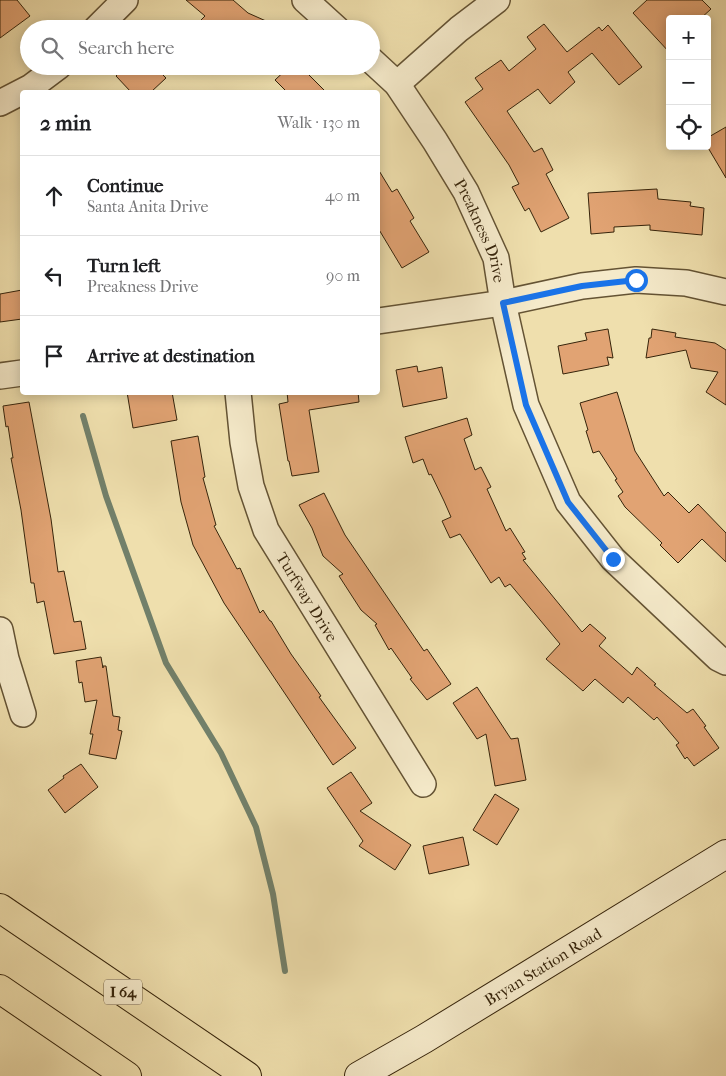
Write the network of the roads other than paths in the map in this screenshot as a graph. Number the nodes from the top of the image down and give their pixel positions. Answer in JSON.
{"nodes":[{"id":1,"x":125,"y":0,"type":"edge"},
{"id":2,"x":305,"y":0,"type":"edge"},
{"id":3,"x":497,"y":0,"type":"edge"},
{"id":4,"x":105,"y":20,"type":"edge"},
{"id":5,"x":326,"y":20,"type":"edge"},
{"id":6,"x":380,"y":68,"type":"edge"},
{"id":7,"x":47,"y":75,"type":"edge"},
{"id":8,"x":397,"y":84,"type":"junction"},
{"id":9,"x":25,"y":90,"type":"edge"},
{"id":10,"x":20,"y":93,"type":"edge"},
{"id":11,"x":0,"y":103,"type":"edge"},
{"id":12,"x":726,"y":292,"type":"edge"},
{"id":13,"x":503,"y":303,"type":"junction"},
{"id":14,"x":380,"y":321,"type":"edge"},
{"id":15,"x":20,"y":373,"type":"edge"},
{"id":16,"x":0,"y":376,"type":"edge"},
{"id":17,"x":238,"y":395,"type":"edge"},
{"id":18,"x":0,"y":630,"type":"edge"},
{"id":19,"x":723,"y":664,"type":"edge"},
{"id":20,"x":23,"y":714,"type":"dead end"},
{"id":21,"x":423,"y":784,"type":"dead end"},
{"id":22,"x":726,"y":854,"type":"edge"},
{"id":23,"x":0,"y":908,"type":"edge"},
{"id":24,"x":0,"y":989,"type":"edge"},
{"id":25,"x":127,"y":1076,"type":"edge"},
{"id":26,"x":247,"y":1076,"type":"edge"},
{"id":27,"x":359,"y":1076,"type":"edge"}],
"edges":[{"from":1,"to":4,"type":"street"},
{"from":2,"to":5,"type":"street"},
{"from":3,"to":8,"type":"street"},
{"from":6,"to":8,"type":"street","name":"Preakness Drive"},
{"from":7,"to":9,"type":"street"},
{"from":8,"to":13,"type":"street","name":"Preakness Drive"},
{"from":10,"to":11,"type":"street"},
{"from":12,"to":13,"type":"street"},
{"from":13,"to":14,"type":"street"},
{"from":13,"to":19,"type":"street","name":"Preakness Drive"},
{"from":15,"to":16,"type":"street"},
{"from":17,"to":21,"type":"street","name":"Turfway Drive"},
{"from":18,"to":20,"type":"street"},
{"from":22,"to":27,"type":"main road","name":"Bryan Station Road"},
{"from":23,"to":26,"type":"highway","number":"I 64"},
{"from":24,"to":25,"type":"highway"}]}
